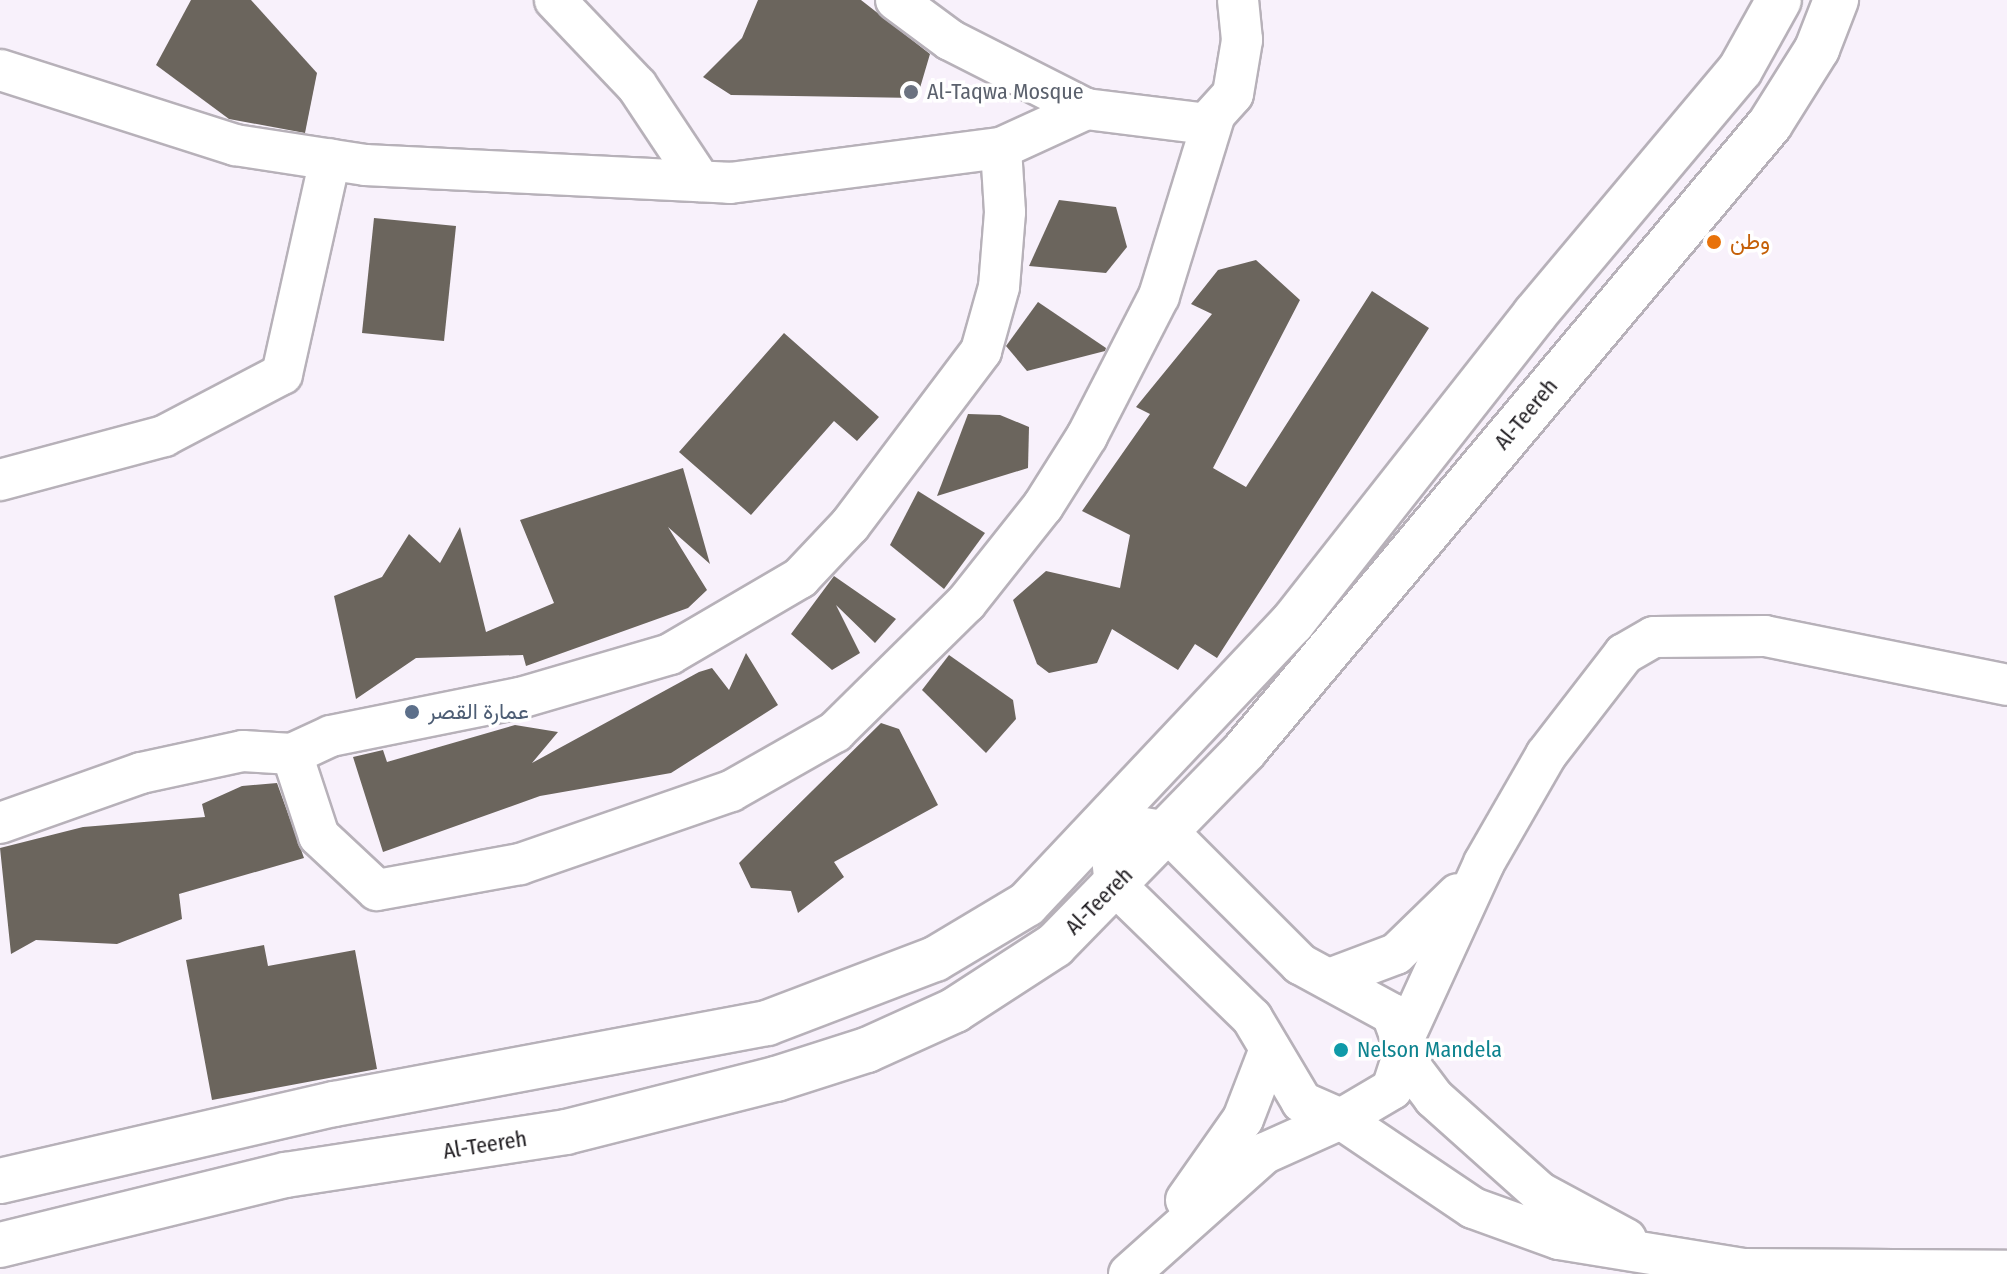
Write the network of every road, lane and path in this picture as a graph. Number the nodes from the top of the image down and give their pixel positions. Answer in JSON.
{"nodes":[{"id":1,"x":555,"y":0,"type":"edge"},
{"id":2,"x":896,"y":0,"type":"edge"},
{"id":3,"x":1238,"y":0,"type":"edge"},
{"id":4,"x":1779,"y":0,"type":"edge"},
{"id":5,"x":1836,"y":0,"type":"edge"},
{"id":6,"x":0,"y":47,"type":"edge"},
{"id":7,"x":0,"y":70,"type":"edge"},
{"id":8,"x":79,"y":91,"type":"junction"},
{"id":9,"x":1086,"y":109,"type":"junction"},
{"id":10,"x":1213,"y":120,"type":"junction"},
{"id":11,"x":1001,"y":148,"type":"junction"},
{"id":12,"x":330,"y":159,"type":"junction"},
{"id":13,"x":700,"y":181,"type":"junction"},
{"id":14,"x":0,"y":480,"type":"edge"},
{"id":15,"x":2007,"y":685,"type":"edge"},
{"id":16,"x":292,"y":754,"type":"junction"},
{"id":17,"x":1108,"y":822,"type":"junction"},
{"id":18,"x":0,"y":823,"type":"edge"},
{"id":19,"x":1168,"y":832,"type":"junction"},
{"id":20,"x":1484,"y":863,"type":"junction"},
{"id":21,"x":1115,"y":885,"type":"junction"},
{"id":22,"x":1332,"y":978,"type":"junction"},
{"id":23,"x":1404,"y":1048,"type":"junction"},
{"id":24,"x":1270,"y":1049,"type":"junction"},
{"id":25,"x":1341,"y":1119,"type":"junction"},
{"id":26,"x":0,"y":1181,"type":"edge"},
{"id":27,"x":0,"y":1245,"type":"edge"},
{"id":28,"x":1643,"y":1249,"type":"junction"},
{"id":29,"x":1134,"y":1269,"type":"edge"},
{"id":30,"x":2007,"y":1271,"type":"edge"}],
"edges":[{"from":1,"to":13,"type":"street"},
{"from":2,"to":9,"type":"street"},
{"from":3,"to":10,"type":"street"},
{"from":4,"to":17,"type":"main road"},
{"from":5,"to":19,"type":"main road","name":"Al-Teereh"},
{"from":6,"to":8,"type":"street"},
{"from":7,"to":8,"type":"street"},
{"from":8,"to":12,"type":"street"},
{"from":9,"to":10,"type":"street"},
{"from":9,"to":11,"type":"street"},
{"from":10,"to":16,"type":"street"},
{"from":11,"to":13,"type":"street"},
{"from":11,"to":16,"type":"street"},
{"from":12,"to":13,"type":"street"},
{"from":12,"to":14,"type":"street"},
{"from":15,"to":20,"type":"street"},
{"from":16,"to":18,"type":"street"},
{"from":17,"to":19,"type":"street"},
{"from":17,"to":21,"type":"street"},
{"from":17,"to":26,"type":"main road"},
{"from":19,"to":21,"type":"main road","name":"Al-Teereh"},
{"from":19,"to":22,"type":"street"},
{"from":20,"to":22,"type":"street"},
{"from":20,"to":23,"type":"street"},
{"from":21,"to":24,"type":"street"},
{"from":21,"to":27,"type":"main road","name":"Al-Teereh"},
{"from":22,"to":23,"type":"street"},
{"from":23,"to":25,"type":"street"},
{"from":23,"to":28,"type":"street"},
{"from":24,"to":25,"type":"street"},
{"from":24,"to":29,"type":"street"},
{"from":25,"to":28,"type":"street"},
{"from":25,"to":29,"type":"street"},
{"from":28,"to":30,"type":"street"}]}
